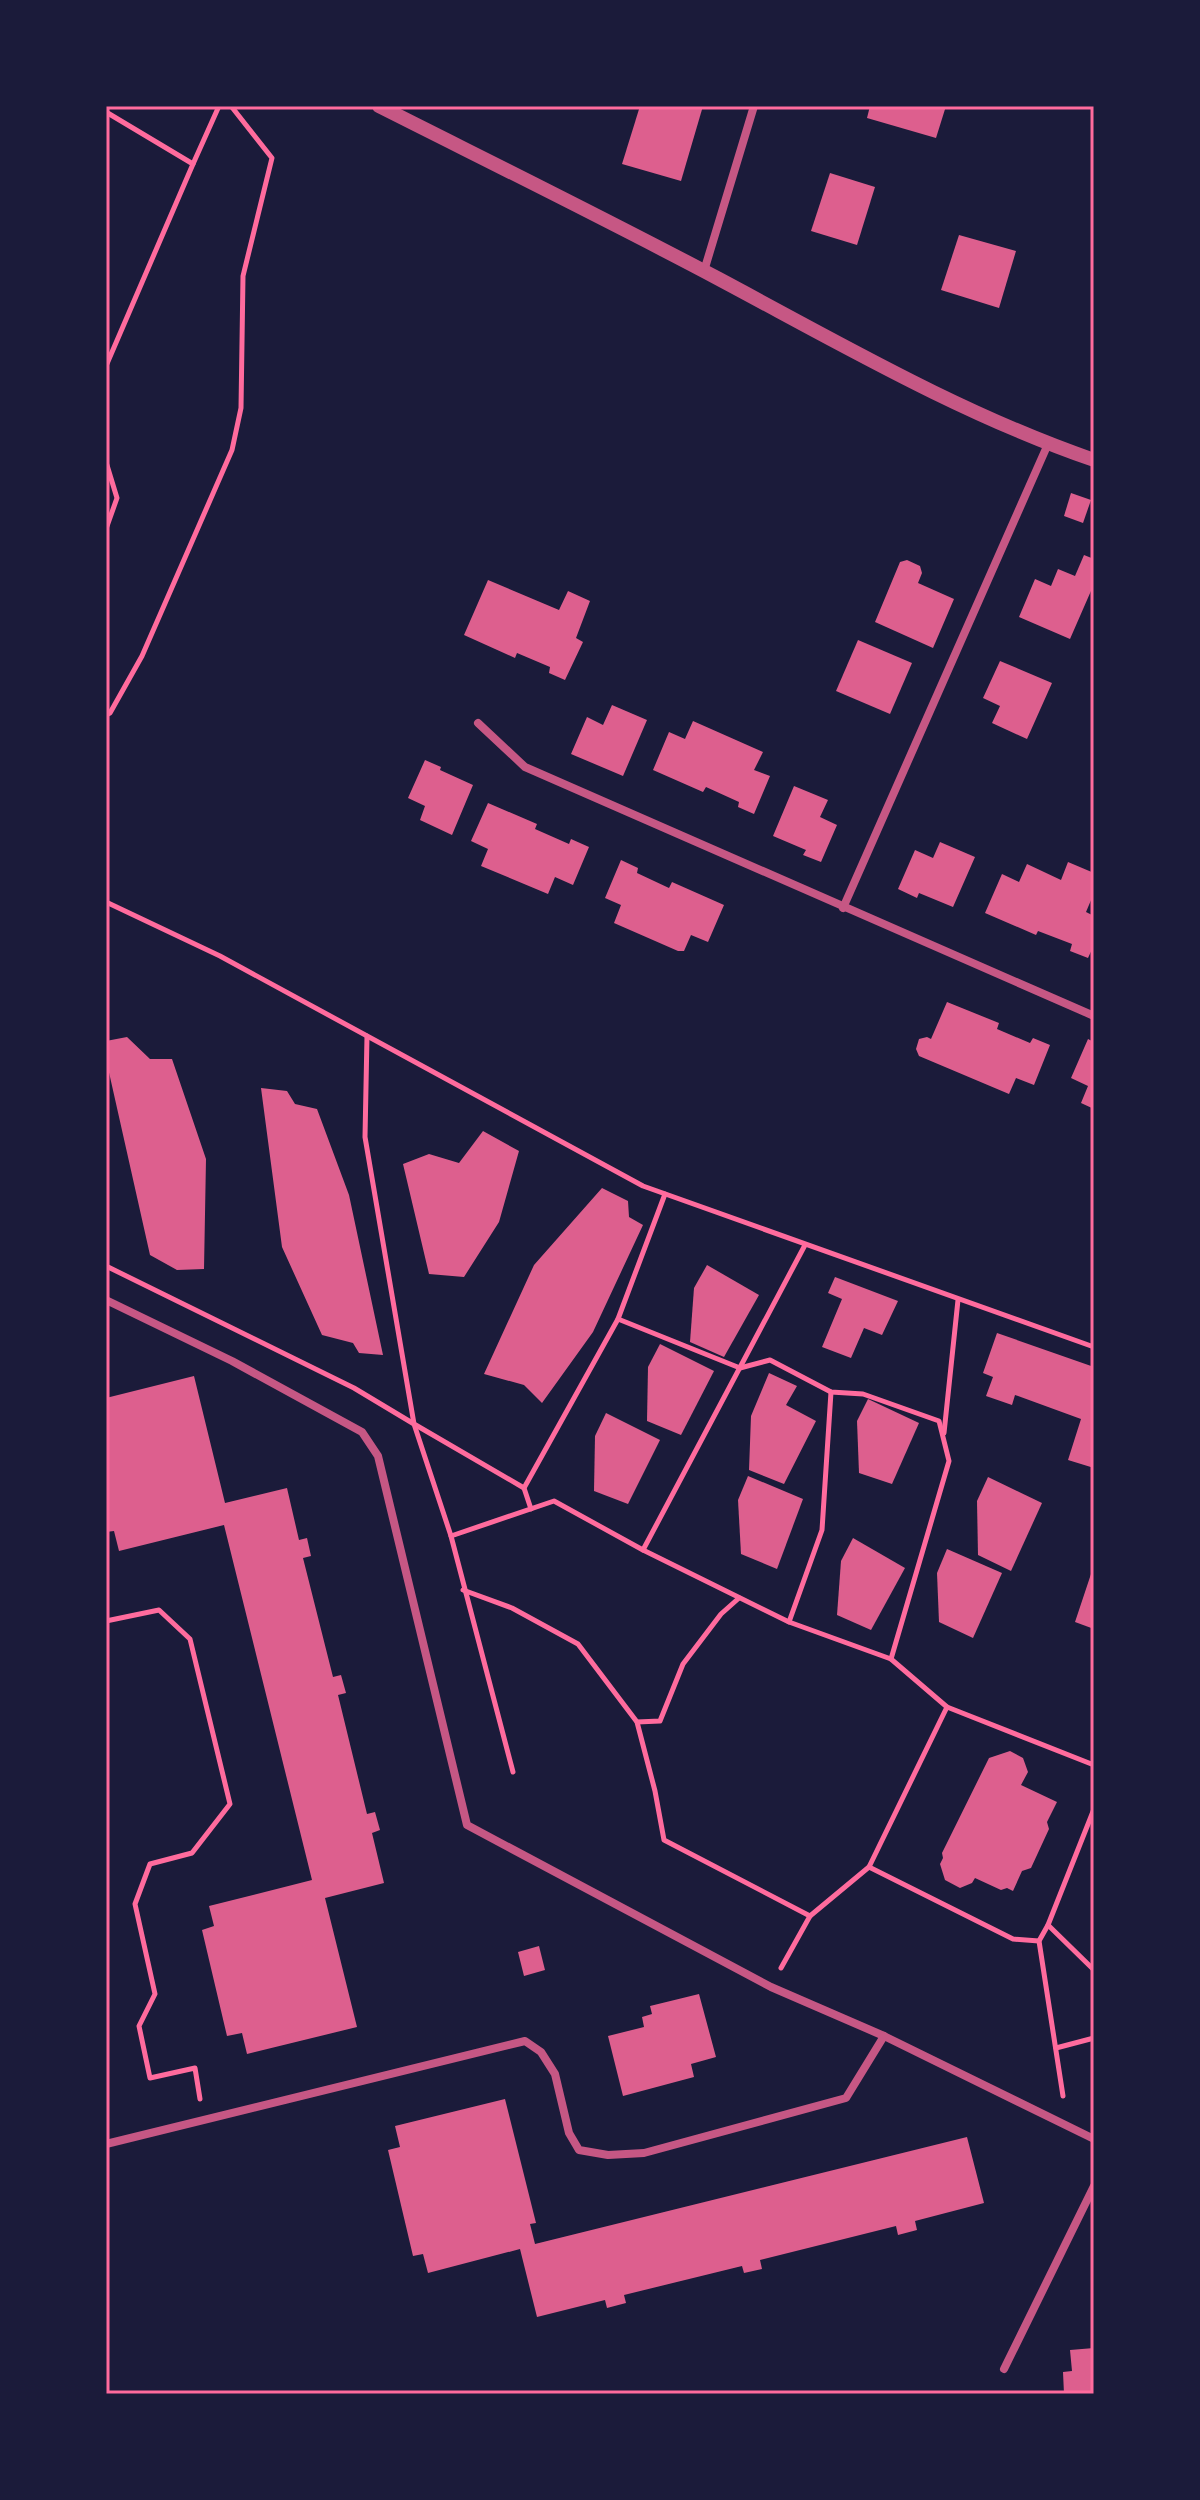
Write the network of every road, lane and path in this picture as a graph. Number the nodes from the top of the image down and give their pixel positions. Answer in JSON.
{"nodes":[{"id":1,"x":219,"y":106,"type":"edge"},
{"id":2,"x":231,"y":106,"type":"edge"},
{"id":3,"x":379,"y":106,"type":"edge"},
{"id":4,"x":754,"y":106,"type":"edge"},
{"id":5,"x":106,"y":112,"type":"edge"},
{"id":6,"x":193,"y":164,"type":"junction"},
{"id":7,"x":704,"y":271,"type":"junction"},
{"id":8,"x":106,"y":366,"type":"edge"},
{"id":9,"x":1048,"y":444,"type":"junction"},
{"id":10,"x":1094,"y":460,"type":"edge"},
{"id":11,"x":106,"y":462,"type":"edge"},
{"id":12,"x":106,"y":529,"type":"edge"},
{"id":13,"x":106,"y":715,"type":"edge"},
{"id":14,"x":478,"y":723,"type":"dead end"},
{"id":15,"x":106,"y":902,"type":"edge"},
{"id":16,"x":843,"y":908,"type":"junction"},
{"id":17,"x":1094,"y":1016,"type":"edge"},
{"id":18,"x":367,"y":1036,"type":"junction"},
{"id":19,"x":665,"y":1194,"type":"junction"},
{"id":20,"x":805,"y":1245,"type":"junction"},
{"id":21,"x":106,"y":1266,"type":"edge"},
{"id":22,"x":106,"y":1300,"type":"edge"},
{"id":23,"x":958,"y":1300,"type":"junction"},
{"id":24,"x":618,"y":1319,"type":"junction"},
{"id":25,"x":1094,"y":1347,"type":"edge"},
{"id":26,"x":740,"y":1368,"type":"junction"},
{"id":27,"x":831,"y":1392,"type":"junction"},
{"id":28,"x":414,"y":1424,"type":"junction"},
{"id":29,"x":943,"y":1438,"type":"junction"},
{"id":30,"x":524,"y":1488,"type":"junction"},
{"id":31,"x":531,"y":1509,"type":"junction"},
{"id":32,"x":451,"y":1536,"type":"junction"},
{"id":33,"x":643,"y":1550,"type":"junction"},
{"id":34,"x":463,"y":1590,"type":"junction"},
{"id":35,"x":739,"y":1598,"type":"junction"},
{"id":36,"x":106,"y":1621,"type":"edge"},
{"id":37,"x":789,"y":1622,"type":"junction"},
{"id":38,"x":891,"y":1659,"type":"junction"},
{"id":39,"x":947,"y":1707,"type":"junction"},
{"id":40,"x":637,"y":1722,"type":"junction"},
{"id":41,"x":1094,"y":1765,"type":"edge"},
{"id":42,"x":513,"y":1772,"type":"dead end"},
{"id":43,"x":1094,"y":1809,"type":"edge"},
{"id":44,"x":869,"y":1867,"type":"junction"},
{"id":45,"x":810,"y":1916,"type":"junction"},
{"id":46,"x":1048,"y":1925,"type":"junction"},
{"id":47,"x":1039,"y":1941,"type":"junction"},
{"id":48,"x":1094,"y":1970,"type":"edge"},
{"id":49,"x":771,"y":1987,"type":"junction"},
{"id":50,"x":884,"y":2036,"type":"junction"},
{"id":51,"x":1094,"y":2038,"type":"edge"},
{"id":52,"x":1056,"y":2048,"type":"junction"},
{"id":53,"x":203,"y":2120,"type":"junction"},
{"id":54,"x":1067,"y":2124,"type":"junction"},
{"id":55,"x":1094,"y":2139,"type":"edge"},
{"id":56,"x":106,"y":2144,"type":"edge"},
{"id":57,"x":1094,"y":2186,"type":"edge"},
{"id":58,"x":1004,"y":2369,"type":"dead end"}],
"edges":[{"from":1,"to":6,"type":"path"},
{"from":2,"to":13,"type":"path"},
{"from":3,"to":7,"type":"street"},
{"from":4,"to":7,"type":"street"},
{"from":5,"to":6,"type":"path"},
{"from":6,"to":8,"type":"path"},
{"from":7,"to":9,"type":"street"},
{"from":9,"to":10,"type":"street"},
{"from":9,"to":16,"type":"street"},
{"from":11,"to":12,"type":"path"},
{"from":14,"to":16,"type":"street"},
{"from":15,"to":18,"type":"path"},
{"from":16,"to":17,"type":"street"},
{"from":18,"to":19,"type":"path"},
{"from":18,"to":28,"type":"path"},
{"from":19,"to":20,"type":"path"},
{"from":19,"to":24,"type":"path"},
{"from":20,"to":23,"type":"path"},
{"from":20,"to":26,"type":"path"},
{"from":21,"to":28,"type":"path"},
{"from":22,"to":49,"type":"street"},
{"from":23,"to":25,"type":"path"},
{"from":23,"to":29,"type":"path"},
{"from":24,"to":26,"type":"path"},
{"from":24,"to":30,"type":"path"},
{"from":26,"to":27,"type":"path"},
{"from":26,"to":33,"type":"path"},
{"from":27,"to":29,"type":"path"},
{"from":27,"to":37,"type":"path"},
{"from":28,"to":30,"type":"path"},
{"from":28,"to":32,"type":"path"},
{"from":29,"to":38,"type":"path"},
{"from":30,"to":31,"type":"path"},
{"from":31,"to":32,"type":"path"},
{"from":31,"to":33,"type":"path"},
{"from":32,"to":34,"type":"path"},
{"from":33,"to":35,"type":"path"},
{"from":34,"to":40,"type":"path"},
{"from":34,"to":42,"type":"path"},
{"from":35,"to":37,"type":"path"},
{"from":35,"to":40,"type":"path"},
{"from":36,"to":53,"type":"path"},
{"from":37,"to":38,"type":"path"},
{"from":38,"to":39,"type":"path"},
{"from":39,"to":41,"type":"path"},
{"from":39,"to":44,"type":"path"},
{"from":40,"to":45,"type":"path"},
{"from":43,"to":46,"type":"path"},
{"from":44,"to":45,"type":"path"},
{"from":44,"to":47,"type":"path"},
{"from":45,"to":49,"type":"path"},
{"from":46,"to":47,"type":"path"},
{"from":46,"to":48,"type":"path"},
{"from":47,"to":52,"type":"path"},
{"from":49,"to":50,"type":"street"},
{"from":50,"to":53,"type":"street"},
{"from":50,"to":54,"type":"street"},
{"from":51,"to":52,"type":"path"},
{"from":52,"to":54,"type":"path"},
{"from":53,"to":56,"type":"street"},
{"from":54,"to":55,"type":"street"},
{"from":57,"to":58,"type":"street"}]}
